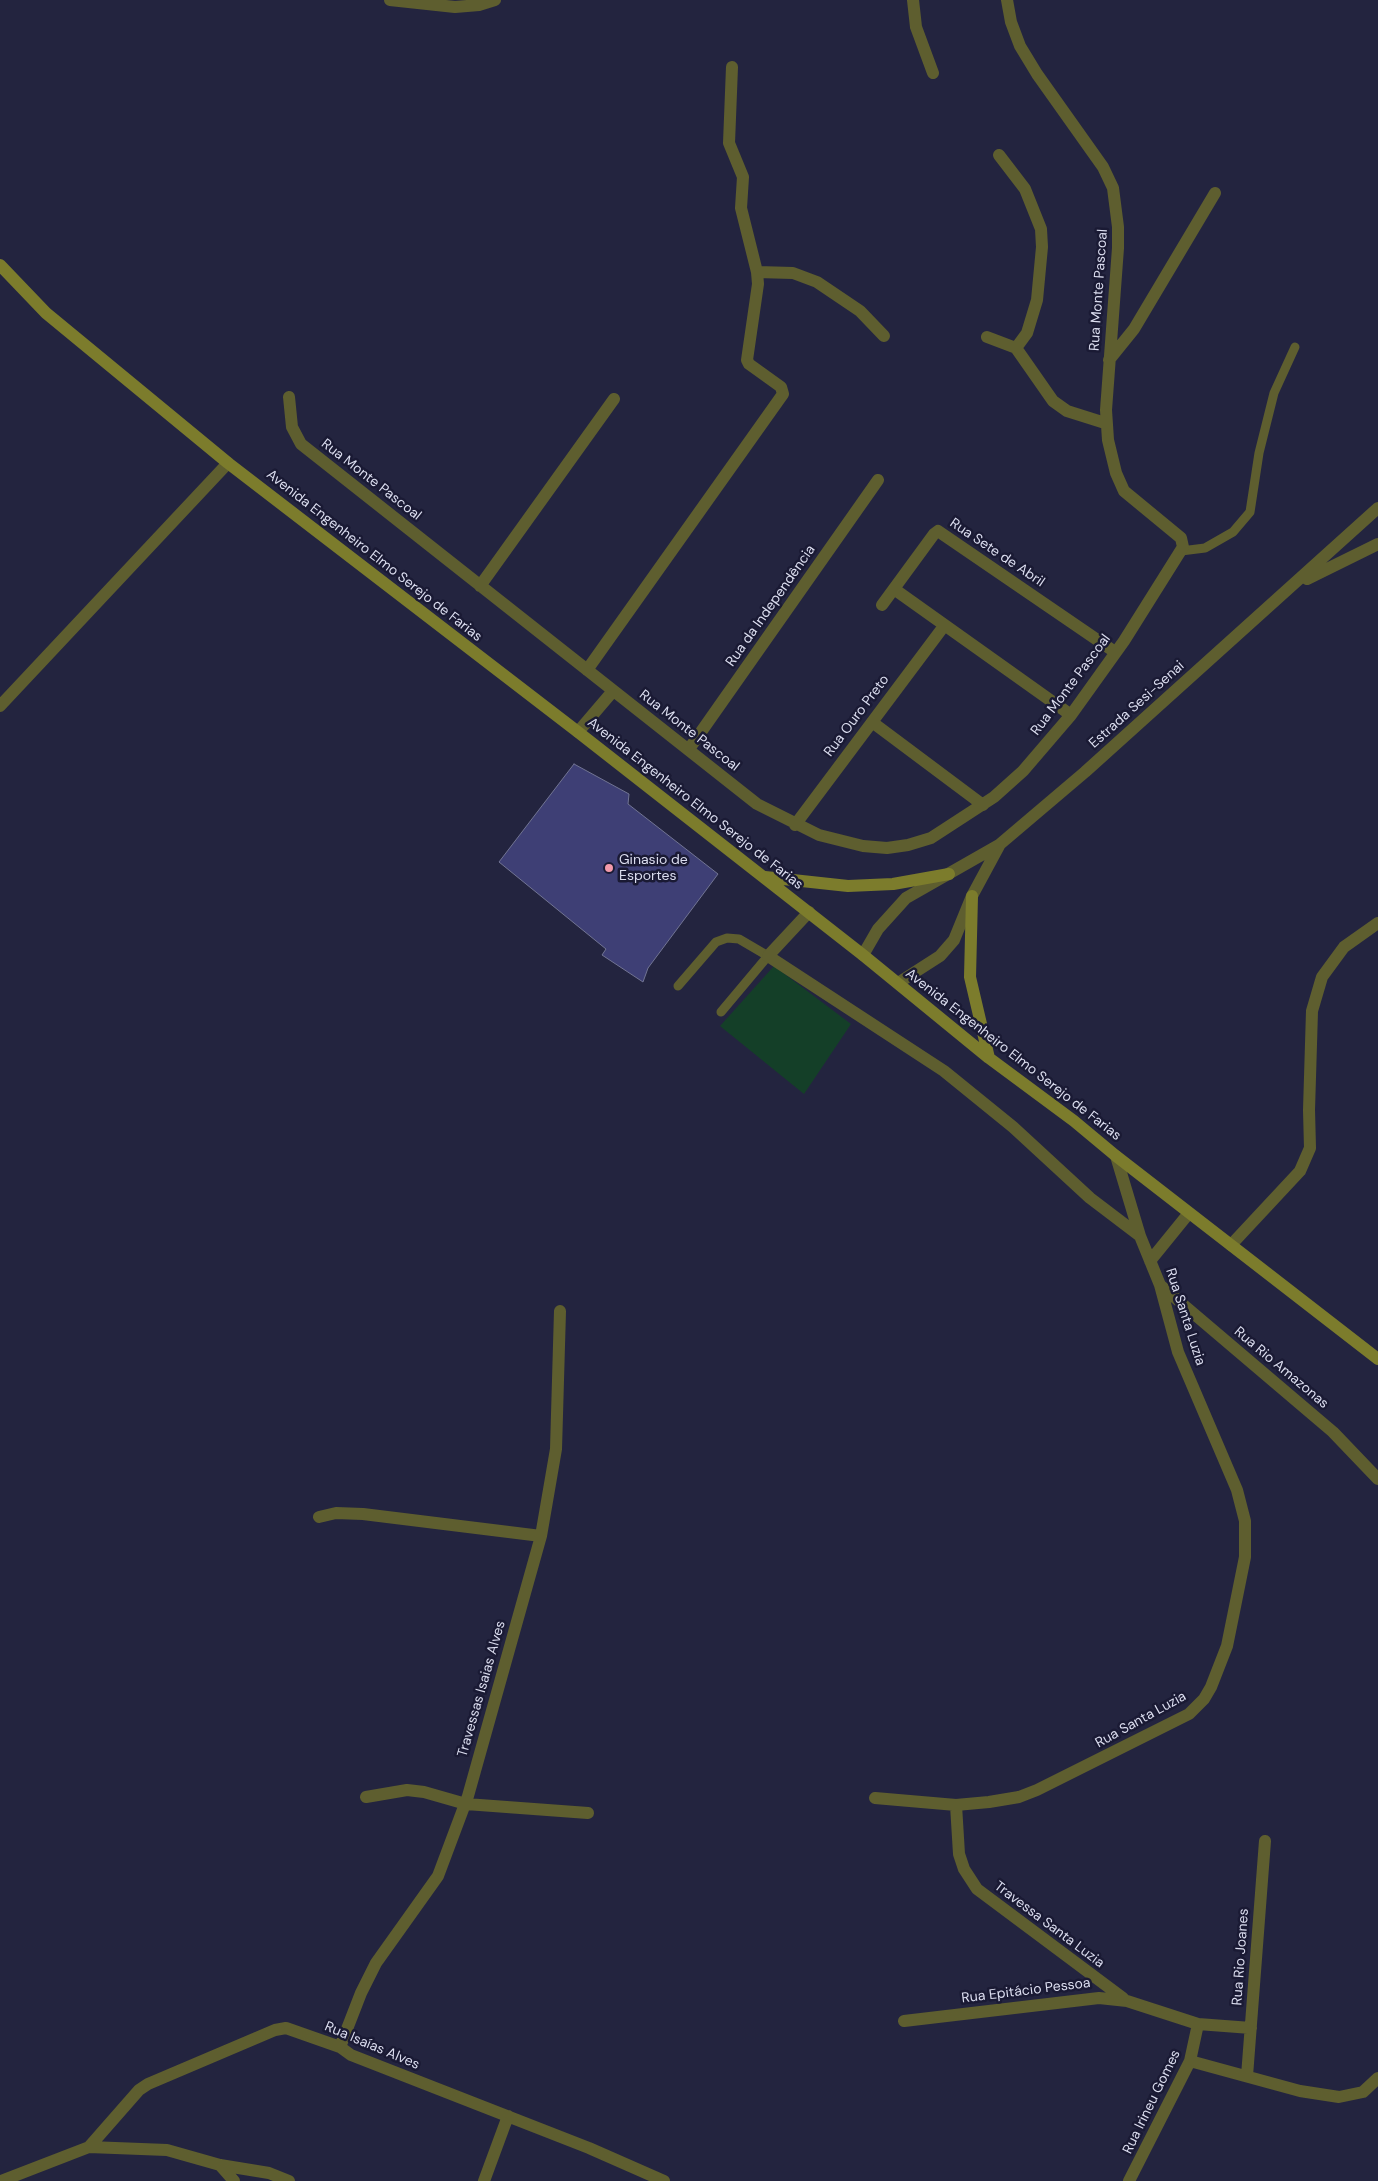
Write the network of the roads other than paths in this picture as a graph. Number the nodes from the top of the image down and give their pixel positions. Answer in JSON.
{"nodes":[{"id":1,"x":390,"y":0,"type":"edge"},
{"id":2,"x":495,"y":0,"type":"edge"},
{"id":3,"x":913,"y":0,"type":"edge"},
{"id":4,"x":1007,"y":0,"type":"edge"},
{"id":5,"x":732,"y":67,"type":"dead end"},
{"id":6,"x":933,"y":73,"type":"dead end"},
{"id":7,"x":999,"y":155,"type":"dead end"},
{"id":8,"x":1215,"y":193,"type":"dead end"},
{"id":9,"x":2,"y":269,"type":"edge"},
{"id":10,"x":757,"y":272,"type":"junction"},
{"id":11,"x":884,"y":336,"type":"dead end"},
{"id":12,"x":987,"y":337,"type":"dead end"},
{"id":13,"x":1295,"y":347,"type":"dead end"},
{"id":14,"x":1016,"y":348,"type":"junction"},
{"id":15,"x":1109,"y":360,"type":"junction"},
{"id":16,"x":289,"y":397,"type":"dead end"},
{"id":17,"x":614,"y":399,"type":"dead end"},
{"id":18,"x":1105,"y":423,"type":"junction"},
{"id":19,"x":228,"y":463,"type":"junction"},
{"id":20,"x":878,"y":480,"type":"dead end"},
{"id":21,"x":1378,"y":508,"type":"edge"},
{"id":22,"x":1378,"y":544,"type":"edge"},
{"id":23,"x":1181,"y":551,"type":"junction"},
{"id":24,"x":480,"y":586,"type":"junction"},
{"id":25,"x":1293,"y":586,"type":"junction"},
{"id":26,"x":894,"y":589,"type":"junction"},
{"id":27,"x":882,"y":605,"type":"dead end"},
{"id":28,"x":944,"y":626,"type":"junction"},
{"id":29,"x":1115,"y":652,"type":"junction"},
{"id":30,"x":587,"y":670,"type":"junction"},
{"id":31,"x":613,"y":691,"type":"junction"},
{"id":32,"x":0,"y":706,"type":"edge"},
{"id":33,"x":1071,"y":715,"type":"junction"},
{"id":34,"x":872,"y":722,"type":"junction"},
{"id":35,"x":578,"y":732,"type":"junction"},
{"id":36,"x":689,"y":749,"type":"junction"},
{"id":37,"x":983,"y":804,"type":"junction"},
{"id":38,"x":795,"y":825,"type":"junction"},
{"id":39,"x":999,"y":845,"type":"junction"},
{"id":40,"x":949,"y":874,"type":"junction"},
{"id":41,"x":764,"y":877,"type":"junction"},
{"id":42,"x":972,"y":896,"type":"junction"},
{"id":43,"x":809,"y":912,"type":"junction"},
{"id":44,"x":1378,"y":923,"type":"edge"},
{"id":45,"x":863,"y":955,"type":"junction"},
{"id":46,"x":768,"y":956,"type":"junction"},
{"id":47,"x":898,"y":983,"type":"junction"},
{"id":48,"x":678,"y":986,"type":"dead end"},
{"id":49,"x":720,"y":1012,"type":"dead end"},
{"id":50,"x":989,"y":1058,"type":"junction"},
{"id":51,"x":1116,"y":1156,"type":"junction"},
{"id":52,"x":1189,"y":1213,"type":"junction"},
{"id":53,"x":1140,"y":1236,"type":"junction"},
{"id":54,"x":1231,"y":1245,"type":"junction"},
{"id":55,"x":1150,"y":1261,"type":"junction"},
{"id":56,"x":1160,"y":1285,"type":"junction"},
{"id":57,"x":560,"y":1311,"type":"dead end"},
{"id":58,"x":1378,"y":1359,"type":"edge"},
{"id":59,"x":1378,"y":1479,"type":"edge"},
{"id":60,"x":319,"y":1517,"type":"dead end"},
{"id":61,"x":541,"y":1536,"type":"junction"},
{"id":62,"x":366,"y":1796,"type":"dead end"},
{"id":63,"x":875,"y":1798,"type":"dead end"},
{"id":64,"x":466,"y":1804,"type":"junction"},
{"id":65,"x":956,"y":1805,"type":"junction"},
{"id":66,"x":588,"y":1813,"type":"dead end"},
{"id":67,"x":1265,"y":1840,"type":"dead end"},
{"id":68,"x":1127,"y":2001,"type":"junction"},
{"id":69,"x":904,"y":2021,"type":"dead end"},
{"id":70,"x":1198,"y":2024,"type":"junction"},
{"id":71,"x":1251,"y":2028,"type":"junction"},
{"id":72,"x":340,"y":2047,"type":"junction"},
{"id":73,"x":1190,"y":2061,"type":"junction"},
{"id":74,"x":1247,"y":2076,"type":"junction"},
{"id":75,"x":1378,"y":2078,"type":"edge"},
{"id":76,"x":508,"y":2116,"type":"junction"},
{"id":77,"x":89,"y":2148,"type":"junction"},
{"id":78,"x":220,"y":2165,"type":"junction"},
{"id":79,"x":1,"y":2181,"type":"edge"},
{"id":80,"x":234,"y":2181,"type":"edge"},
{"id":81,"x":289,"y":2181,"type":"edge"},
{"id":82,"x":484,"y":2181,"type":"edge"},
{"id":83,"x":664,"y":2181,"type":"edge"},
{"id":84,"x":1130,"y":2181,"type":"edge"}],
"edges":[{"from":1,"to":2,"type":"street"},
{"from":3,"to":6,"type":"street"},
{"from":4,"to":15,"type":"street","name":"Rua Monte Pascoal"},
{"from":5,"to":10,"type":"street"},
{"from":7,"to":14,"type":"street"},
{"from":8,"to":15,"type":"street"},
{"from":9,"to":19,"type":"main road","name":"Avenida Engenheiro Elmo Serejo de Farias"},
{"from":10,"to":11,"type":"street"},
{"from":10,"to":30,"type":"street"},
{"from":12,"to":14,"type":"street"},
{"from":13,"to":23,"type":"lane"},
{"from":14,"to":18,"type":"street"},
{"from":15,"to":18,"type":"street","name":"Rua Monte Pascoal"},
{"from":16,"to":24,"type":"street","name":"Rua Monte Pascoal"},
{"from":17,"to":24,"type":"street"},
{"from":18,"to":23,"type":"street","name":"Rua Monte Pascoal"},
{"from":19,"to":32,"type":"street"},
{"from":19,"to":35,"type":"main road","name":"Avenida Engenheiro Elmo Serejo de Farias"},
{"from":20,"to":36,"type":"street","name":"Rua da Independência"},
{"from":21,"to":25,"type":"street","name":"Estrada Sesi-Senai"},
{"from":22,"to":25,"type":"street","name":"Estrada Sesi-Senai"},
{"from":23,"to":29,"type":"street","name":"Rua Monte Pascoal"},
{"from":24,"to":30,"type":"street","name":"Rua Monte Pascoal"},
{"from":25,"to":39,"type":"street","name":"Estrada Sesi-Senai"},
{"from":26,"to":27,"type":"street","name":"Rua Sete de Abril"},
{"from":26,"to":28,"type":"street"},
{"from":26,"to":29,"type":"street","name":"Rua Sete de Abril"},
{"from":28,"to":33,"type":"street"},
{"from":28,"to":34,"type":"street","name":"Rua Ouro Preto"},
{"from":29,"to":33,"type":"street","name":"Rua Monte Pascoal"},
{"from":30,"to":31,"type":"street","name":"Rua Monte Pascoal"},
{"from":31,"to":35,"type":"street"},
{"from":31,"to":36,"type":"street","name":"Rua Monte Pascoal"},
{"from":33,"to":37,"type":"street","name":"Rua Monte Pascoal"},
{"from":34,"to":37,"type":"street"},
{"from":34,"to":38,"type":"street","name":"Rua Ouro Preto"},
{"from":35,"to":41,"type":"main road","name":"Avenida Engenheiro Elmo Serejo de Farias"},
{"from":36,"to":38,"type":"street","name":"Rua Monte Pascoal"},
{"from":37,"to":38,"type":"street","name":"Rua Monte Pascoal"},
{"from":39,"to":40,"type":"street","name":"Estrada Sesi-Senai"},
{"from":39,"to":42,"type":"street","name":"Estrada Sesi-Senai"},
{"from":40,"to":41,"type":"main road"},
{"from":40,"to":45,"type":"street","name":"Estrada Sesi-Senai"},
{"from":41,"to":43,"type":"main road","name":"Avenida Engenheiro Elmo Serejo de Farias"},
{"from":42,"to":47,"type":"street","name":"Estrada Sesi-Senai"},
{"from":42,"to":50,"type":"main road"},
{"from":43,"to":45,"type":"main road","name":"Avenida Engenheiro Elmo Serejo de Farias"},
{"from":43,"to":46,"type":"street"},
{"from":44,"to":54,"type":"street"},
{"from":45,"to":47,"type":"main road","name":"Avenida Engenheiro Elmo Serejo de Farias"},
{"from":46,"to":48,"type":"lane"},
{"from":46,"to":49,"type":"lane"},
{"from":46,"to":53,"type":"street"},
{"from":47,"to":50,"type":"main road","name":"Avenida Engenheiro Elmo Serejo de Farias"},
{"from":50,"to":51,"type":"main road","name":"Avenida Engenheiro Elmo Serejo de Farias"},
{"from":51,"to":52,"type":"main road","name":"Avenida Engenheiro Elmo Serejo de Farias"},
{"from":51,"to":53,"type":"street"},
{"from":52,"to":54,"type":"main road","name":"Avenida Engenheiro Elmo Serejo de Farias"},
{"from":52,"to":55,"type":"street"},
{"from":53,"to":55,"type":"street"},
{"from":54,"to":58,"type":"main road","name":"Avenida Engenheiro Elmo Serejo de Farias"},
{"from":55,"to":56,"type":"street","name":"Rua Santa Luzia"},
{"from":56,"to":59,"type":"street","name":"Rua Rio Amazonas"},
{"from":56,"to":65,"type":"street","name":"Rua Santa Luzia"},
{"from":57,"to":61,"type":"street","name":"Travessas Isaias Alves"},
{"from":60,"to":61,"type":"street"},
{"from":61,"to":64,"type":"street","name":"Travessas Isaias Alves"},
{"from":62,"to":64,"type":"street"},
{"from":63,"to":65,"type":"street","name":"Rua Santa Luzia"},
{"from":64,"to":66,"type":"street"},
{"from":64,"to":72,"type":"street","name":"Travessas Isaias Alves"},
{"from":65,"to":68,"type":"street","name":"Travessa Santa Luzia"},
{"from":67,"to":71,"type":"street","name":"Rua Rio Joanes"},
{"from":68,"to":69,"type":"street","name":"Rua Epitácio Pessoa"},
{"from":68,"to":70,"type":"street","name":"Rua Epitácio Pessoa"},
{"from":70,"to":71,"type":"street"},
{"from":70,"to":73,"type":"street","name":"Rua Irineu Gomes"},
{"from":71,"to":74,"type":"street","name":"Rua Rio Joanes"},
{"from":72,"to":76,"type":"street","name":"Rua Isaías Alves"},
{"from":72,"to":77,"type":"street","name":"Rua Isaías Alves"},
{"from":73,"to":74,"type":"street"},
{"from":73,"to":84,"type":"street","name":"Rua Irineu Gomes"},
{"from":74,"to":75,"type":"street"},
{"from":76,"to":82,"type":"street"},
{"from":76,"to":83,"type":"street","name":"Rua Isaías Alves"},
{"from":77,"to":78,"type":"street"},
{"from":77,"to":79,"type":"street"},
{"from":78,"to":80,"type":"street"},
{"from":78,"to":81,"type":"street"}]}
